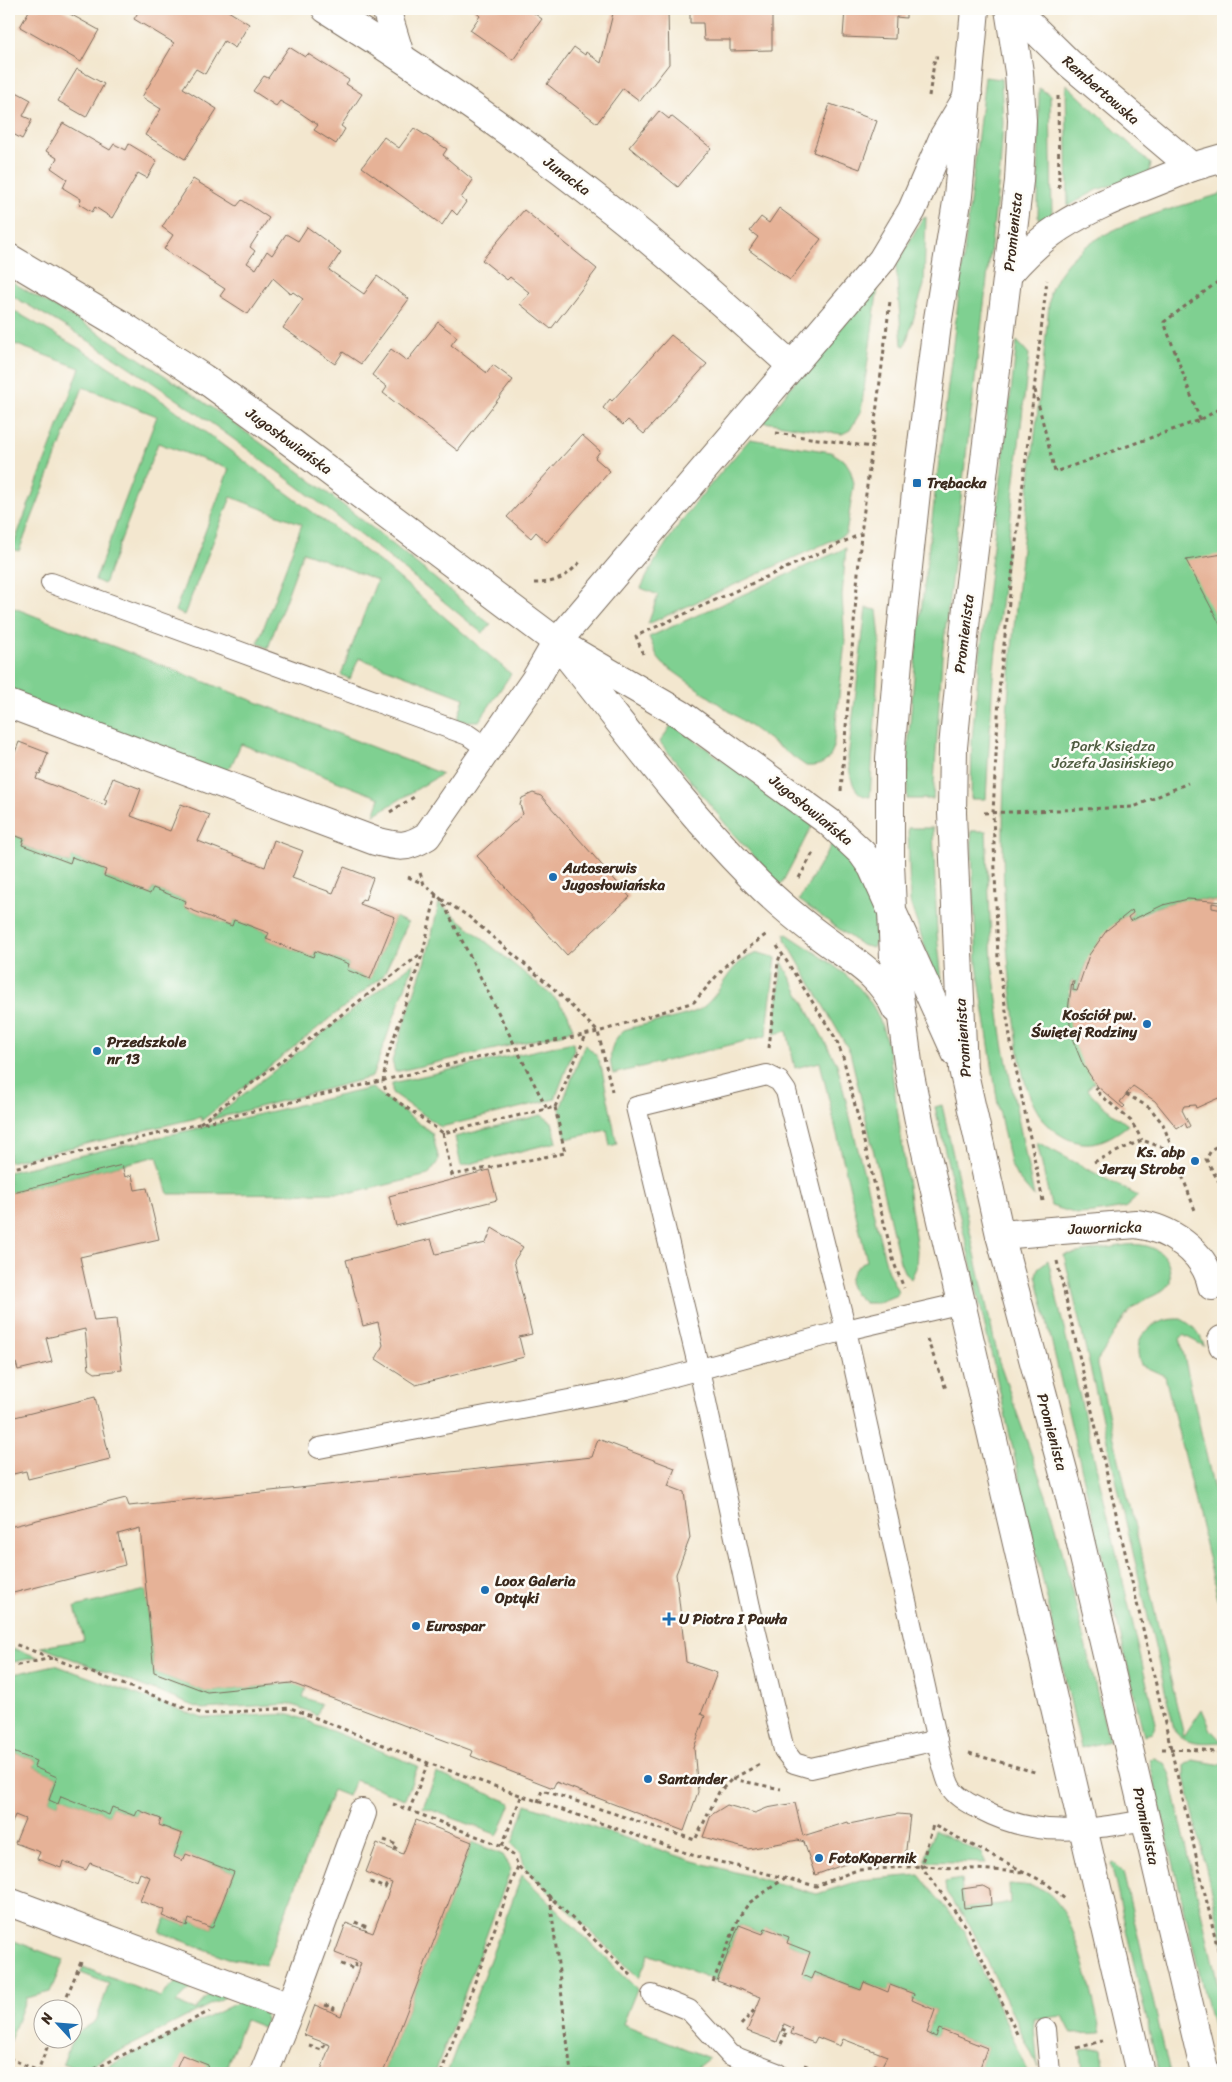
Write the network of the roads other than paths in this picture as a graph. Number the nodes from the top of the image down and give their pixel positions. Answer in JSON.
{"nodes":[{"id":1,"x":326,"y":9,"type":"edge"},
{"id":2,"x":386,"y":9,"type":"edge"},
{"id":3,"x":975,"y":9,"type":"edge"},
{"id":4,"x":1009,"y":9,"type":"edge"},
{"id":5,"x":1014,"y":9,"type":"edge"},
{"id":6,"x":400,"y":55,"type":"junction"},
{"id":7,"x":968,"y":96,"type":"junction"},
{"id":8,"x":1223,"y":158,"type":"edge"},
{"id":9,"x":1192,"y":167,"type":"junction"},
{"id":10,"x":9,"y":258,"type":"edge"},
{"id":11,"x":1009,"y":273,"type":"junction"},
{"id":12,"x":791,"y":364,"type":"junction"},
{"id":13,"x":52,"y":583,"type":"dead end"},
{"id":14,"x":557,"y":642,"type":"junction"},
{"id":15,"x":9,"y":704,"type":"edge"},
{"id":16,"x":488,"y":749,"type":"junction"},
{"id":17,"x":892,"y":908,"type":"junction"},
{"id":18,"x":902,"y":1029,"type":"junction"},
{"id":19,"x":963,"y":1069,"type":"junction"},
{"id":20,"x":1000,"y":1235,"type":"junction"},
{"id":21,"x":1212,"y":1286,"type":"dead end"},
{"id":22,"x":962,"y":1303,"type":"junction"},
{"id":23,"x":846,"y":1330,"type":"junction"},
{"id":24,"x":699,"y":1369,"type":"junction"},
{"id":25,"x":319,"y":1448,"type":"dead end"},
{"id":26,"x":937,"y":1740,"type":"junction"},
{"id":27,"x":362,"y":1813,"type":"dead end"},
{"id":28,"x":1145,"y":1820,"type":"junction"},
{"id":29,"x":1084,"y":1830,"type":"junction"},
{"id":30,"x":9,"y":1902,"type":"edge"},
{"id":31,"x":652,"y":1996,"type":"road end"},
{"id":32,"x":290,"y":2007,"type":"junction"},
{"id":33,"x":1046,"y":2029,"type":"dead end"},
{"id":34,"x":264,"y":2073,"type":"edge"},
{"id":35,"x":777,"y":2073,"type":"edge"},
{"id":36,"x":1050,"y":2073,"type":"edge"},
{"id":37,"x":1140,"y":2073,"type":"edge"},
{"id":38,"x":1204,"y":2073,"type":"edge"}],
"edges":[{"from":1,"to":6,"type":"street","name":"Junacka"},
{"from":2,"to":6,"type":"street"},
{"from":3,"to":7,"type":"street"},
{"from":4,"to":11,"type":"street","name":"Promienista"},
{"from":5,"to":9,"type":"street","name":"Rembertowska"},
{"from":6,"to":12,"type":"street","name":"Junacka"},
{"from":7,"to":12,"type":"street"},
{"from":7,"to":17,"type":"street"},
{"from":8,"to":9,"type":"street"},
{"from":9,"to":11,"type":"street"},
{"from":10,"to":14,"type":"street","name":"Jugosłowiańska"},
{"from":11,"to":19,"type":"street","name":"Promienista"},
{"from":12,"to":14,"type":"street"},
{"from":13,"to":16,"type":"lane"},
{"from":14,"to":16,"type":"street"},
{"from":14,"to":17,"type":"street","name":"Jugosłowiańska"},
{"from":14,"to":18,"type":"street","name":"Jugosłowiańska"},
{"from":15,"to":16,"type":"street"},
{"from":17,"to":18,"type":"street"},
{"from":17,"to":19,"type":"street","name":"Jugosłowiańska"},
{"from":18,"to":22,"type":"street"},
{"from":19,"to":20,"type":"street","name":"Promienista"},
{"from":20,"to":21,"type":"street","name":"Jawornicka"},
{"from":20,"to":28,"type":"street","name":"Promienista"},
{"from":22,"to":23,"type":"lane"},
{"from":22,"to":29,"type":"street"},
{"from":23,"to":24,"type":"lane"},
{"from":23,"to":24,"type":"lane"},
{"from":23,"to":26,"type":"lane"},
{"from":24,"to":25,"type":"lane"},
{"from":24,"to":26,"type":"lane"},
{"from":26,"to":29,"type":"lane"},
{"from":27,"to":32,"type":"street"},
{"from":28,"to":29,"type":"lane"},
{"from":28,"to":38,"type":"street","name":"Promienista"},
{"from":29,"to":37,"type":"street"},
{"from":30,"to":32,"type":"street"},
{"from":31,"to":35,"type":"lane"},
{"from":32,"to":34,"type":"street"},
{"from":33,"to":36,"type":"lane"}]}
